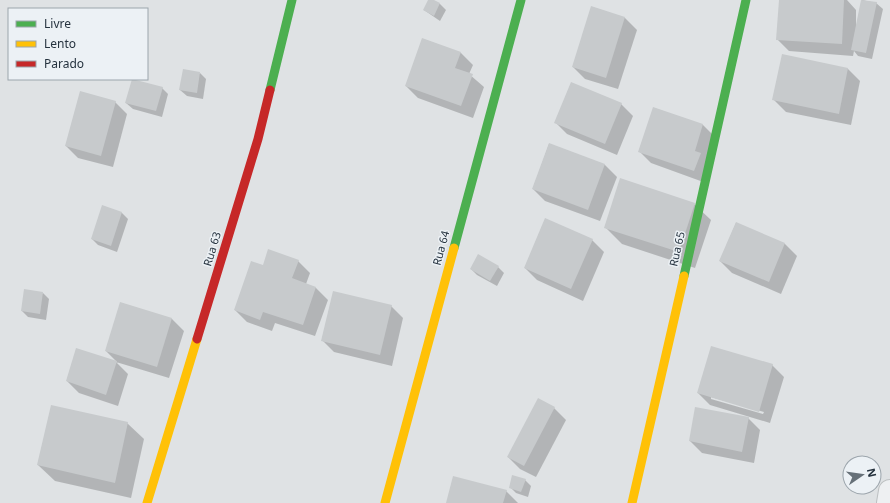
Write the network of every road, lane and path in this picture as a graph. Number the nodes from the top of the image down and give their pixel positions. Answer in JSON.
{"nodes":[{"id":1,"x":292,"y":0,"type":"edge"},
{"id":2,"x":521,"y":0,"type":"edge"},
{"id":3,"x":746,"y":0,"type":"edge"},
{"id":4,"x":890,"y":491,"type":"edge"},
{"id":5,"x":147,"y":503,"type":"edge"},
{"id":6,"x":385,"y":503,"type":"edge"},
{"id":7,"x":632,"y":503,"type":"edge"},
{"id":8,"x":888,"y":503,"type":"edge"}],
"edges":[{"from":1,"to":5,"type":"street","name":"Rua 63"},
{"from":2,"to":6,"type":"street","name":"Rua 64"},
{"from":3,"to":7,"type":"street","name":"Rua 65"},
{"from":4,"to":8,"type":"street"}]}
